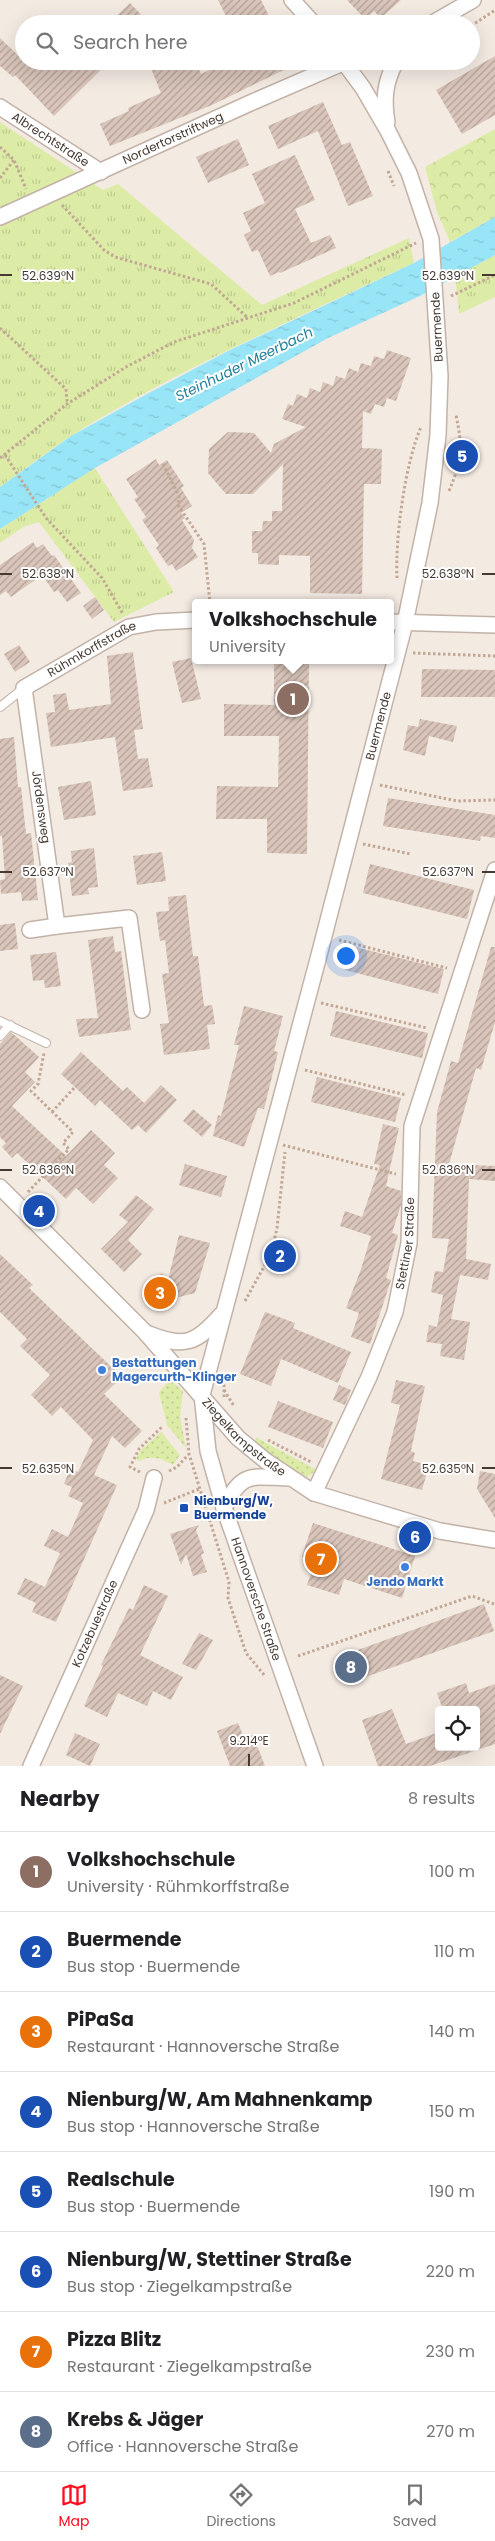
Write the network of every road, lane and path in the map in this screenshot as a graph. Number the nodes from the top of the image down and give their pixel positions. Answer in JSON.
{"nodes":[{"id":1,"x":292,"y":0,"type":"edge"},
{"id":2,"x":472,"y":0,"type":"edge"},
{"id":3,"x":495,"y":10,"type":"edge"},
{"id":4,"x":306,"y":15,"type":"edge"},
{"id":5,"x":446,"y":15,"type":"edge"},
{"id":6,"x":480,"y":20,"type":"edge"},
{"id":7,"x":327,"y":70,"type":"edge"},
{"id":8,"x":351,"y":70,"type":"edge"},
{"id":9,"x":392,"y":70,"type":"edge"},
{"id":10,"x":0,"y":108,"type":"edge"},
{"id":11,"x":388,"y":131,"type":"junction"},
{"id":12,"x":0,"y":148,"type":"edge"},
{"id":13,"x":14,"y":160,"type":"junction"},
{"id":14,"x":384,"y":163,"type":"dead end"},
{"id":15,"x":102,"y":172,"type":"junction"},
{"id":16,"x":0,"y":178,"type":"edge"},
{"id":17,"x":395,"y":189,"type":"dead end"},
{"id":18,"x":27,"y":191,"type":"dead end"},
{"id":19,"x":52,"y":194,"type":"junction"},
{"id":20,"x":0,"y":218,"type":"edge"},
{"id":21,"x":413,"y":236,"type":"dead end"},
{"id":22,"x":431,"y":239,"type":"junction"},
{"id":23,"x":415,"y":243,"type":"junction"},
{"id":24,"x":495,"y":274,"type":"edge"},
{"id":25,"x":450,"y":296,"type":"dead end"},
{"id":26,"x":248,"y":318,"type":"junction"},
{"id":27,"x":0,"y":328,"type":"edge"},
{"id":28,"x":67,"y":404,"type":"junction"},
{"id":29,"x":423,"y":423,"type":"dead end"},
{"id":30,"x":5,"y":455,"type":"junction"},
{"id":31,"x":0,"y":458,"type":"edge"},
{"id":32,"x":163,"y":464,"type":"dead end"},
{"id":33,"x":397,"y":582,"type":"dead end"},
{"id":34,"x":210,"y":599,"type":"edge"},
{"id":35,"x":192,"y":620,"type":"edge"},
{"id":36,"x":398,"y":623,"type":"edge"},
{"id":37,"x":495,"y":625,"type":"edge"},
{"id":38,"x":129,"y":627,"type":"junction"},
{"id":39,"x":394,"y":642,"type":"edge"},
{"id":40,"x":410,"y":653,"type":"dead end"},
{"id":41,"x":495,"y":656,"type":"edge"},
{"id":42,"x":389,"y":664,"type":"edge"},
{"id":43,"x":24,"y":688,"type":"junction"},
{"id":44,"x":0,"y":708,"type":"edge"},
{"id":45,"x":364,"y":782,"type":"junction"},
{"id":46,"x":495,"y":800,"type":"edge"},
{"id":47,"x":348,"y":841,"type":"junction"},
{"id":48,"x":411,"y":854,"type":"dead end"},
{"id":49,"x":495,"y":870,"type":"edge"},
{"id":50,"x":57,"y":926,"type":"junction"},
{"id":51,"x":30,"y":930,"type":"dead end"},
{"id":52,"x":324,"y":936,"type":"junction"},
{"id":53,"x":461,"y":972,"type":"junction"},
{"id":54,"x":308,"y":999,"type":"junction"},
{"id":55,"x":142,"y":1010,"type":"dead end"},
{"id":56,"x":0,"y":1021,"type":"edge"},
{"id":57,"x":10,"y":1026,"type":"junction"},
{"id":58,"x":442,"y":1031,"type":"junction"},
{"id":59,"x":0,"y":1036,"type":"edge"},
{"id":60,"x":46,"y":1043,"type":"joint"},
{"id":61,"x":290,"y":1066,"type":"junction"},
{"id":62,"x":75,"y":1087,"type":"dead end"},
{"id":63,"x":421,"y":1099,"type":"junction"},
{"id":64,"x":52,"y":1112,"type":"junction"},
{"id":65,"x":270,"y":1140,"type":"junction"},
{"id":66,"x":409,"y":1177,"type":"junction"},
{"id":67,"x":0,"y":1187,"type":"edge"},
{"id":68,"x":25,"y":1196,"type":"dead end"},
{"id":69,"x":224,"y":1312,"type":"junction"},
{"id":70,"x":145,"y":1332,"type":"junction"},
{"id":71,"x":202,"y":1395,"type":"junction"},
{"id":72,"x":186,"y":1417,"type":"dead end"},
{"id":73,"x":163,"y":1426,"type":"dead end"},
{"id":74,"x":264,"y":1437,"type":"dead end"},
{"id":75,"x":189,"y":1454,"type":"junction"},
{"id":76,"x":130,"y":1467,"type":"dead end"},
{"id":77,"x":326,"y":1468,"type":"junction"},
{"id":78,"x":154,"y":1478,"type":"joint"},
{"id":79,"x":290,"y":1478,"type":"junction"},
{"id":80,"x":199,"y":1489,"type":"junction"},
{"id":81,"x":314,"y":1493,"type":"junction"},
{"id":82,"x":224,"y":1508,"type":"junction"},
{"id":83,"x":146,"y":1510,"type":"junction"},
{"id":84,"x":495,"y":1540,"type":"edge"},
{"id":85,"x":494,"y":1604,"type":"edge"},
{"id":86,"x":298,"y":1656,"type":"dead end"},
{"id":87,"x":268,"y":1680,"type":"dead end"},
{"id":88,"x":31,"y":1766,"type":"edge"},
{"id":89,"x":315,"y":1766,"type":"edge"}],
"edges":[{"from":1,"to":4,"type":"street"},
{"from":2,"to":5,"type":"street"},
{"from":3,"to":6,"type":"path"},
{"from":7,"to":15,"type":"street","name":"Nordertorstriftweg"},
{"from":8,"to":11,"type":"street","name":"Buermende"},
{"from":9,"to":11,"type":"street"},
{"from":10,"to":15,"type":"street","name":"Albrechtstraße"},
{"from":11,"to":22,"type":"street","name":"Buermende"},
{"from":12,"to":13,"type":"path"},
{"from":13,"to":16,"type":"path"},
{"from":13,"to":18,"type":"path"},
{"from":14,"to":17,"type":"path"},
{"from":15,"to":19,"type":"street","name":"Nordertorstriftweg"},
{"from":19,"to":20,"type":"street","name":"Nordertorstriftweg"},
{"from":19,"to":26,"type":"path"},
{"from":21,"to":23,"type":"path"},
{"from":22,"to":23,"type":"path"},
{"from":22,"to":36,"type":"street","name":"Buermende"},
{"from":23,"to":26,"type":"path"},
{"from":24,"to":25,"type":"path"},
{"from":26,"to":28,"type":"path"},
{"from":27,"to":28,"type":"path"},
{"from":28,"to":30,"type":"path"},
{"from":29,"to":33,"type":"path"},
{"from":30,"to":31,"type":"path"},
{"from":30,"to":38,"type":"path"},
{"from":32,"to":34,"type":"path"},
{"from":35,"to":38,"type":"street","name":"Rühmkorffstraße"},
{"from":36,"to":37,"type":"street"},
{"from":36,"to":39,"type":"street","name":"Buermende"},
{"from":38,"to":43,"type":"street","name":"Rühmkorffstraße"},
{"from":40,"to":41,"type":"path"},
{"from":42,"to":45,"type":"street","name":"Buermende"},
{"from":43,"to":44,"type":"lane","name":"Rühmkorffstraße"},
{"from":43,"to":50,"type":"street","name":"Jördensweg"},
{"from":45,"to":46,"type":"path"},
{"from":45,"to":47,"type":"street","name":"Buermende"},
{"from":47,"to":48,"type":"path"},
{"from":47,"to":52,"type":"street","name":"Buermende"},
{"from":49,"to":53,"type":"street","name":"Stettiner Straße"},
{"from":50,"to":51,"type":"street"},
{"from":50,"to":55,"type":"street"},
{"from":52,"to":53,"type":"path"},
{"from":52,"to":54,"type":"street","name":"Buermende"},
{"from":53,"to":58,"type":"street","name":"Stettiner Straße"},
{"from":54,"to":58,"type":"path"},
{"from":54,"to":61,"type":"street","name":"Buermende"},
{"from":56,"to":57,"type":"lane"},
{"from":57,"to":59,"type":"lane"},
{"from":57,"to":60,"type":"lane"},
{"from":58,"to":63,"type":"street","name":"Stettiner Straße"},
{"from":60,"to":64,"type":"path"},
{"from":61,"to":63,"type":"path"},
{"from":61,"to":65,"type":"street","name":"Buermende"},
{"from":62,"to":64,"type":"path"},
{"from":63,"to":66,"type":"street","name":"Stettiner Straße"},
{"from":64,"to":68,"type":"path"},
{"from":65,"to":66,"type":"path"},
{"from":65,"to":69,"type":"street","name":"Buermende"},
{"from":66,"to":77,"type":"street","name":"Stettiner Straße"},
{"from":67,"to":70,"type":"street"},
{"from":69,"to":70,"type":"street"},
{"from":69,"to":71,"type":"street","name":"Buermende"},
{"from":70,"to":71,"type":"street"},
{"from":71,"to":79,"type":"street","name":"Ziegelkampstraße"},
{"from":71,"to":82,"type":"street","name":"Hannoversche Straße"},
{"from":72,"to":75,"type":"path"},
{"from":73,"to":76,"type":"path"},
{"from":74,"to":77,"type":"path"},
{"from":75,"to":78,"type":"path"},
{"from":75,"to":80,"type":"path"},
{"from":77,"to":81,"type":"street","name":"Stettiner Straße"},
{"from":78,"to":83,"type":"street","name":"Kotzebuestraße"},
{"from":79,"to":81,"type":"street","name":"Ziegelkampstraße"},
{"from":79,"to":82,"type":"street","name":"Ziegelkampstraße"},
{"from":80,"to":83,"type":"path"},
{"from":80,"to":87,"type":"path"},
{"from":81,"to":84,"type":"street","name":"Ziegelkampstraße"},
{"from":82,"to":89,"type":"street","name":"Hannoversche Straße"},
{"from":83,"to":88,"type":"street","name":"Kotzebuestraße"},
{"from":85,"to":86,"type":"path"}]}
